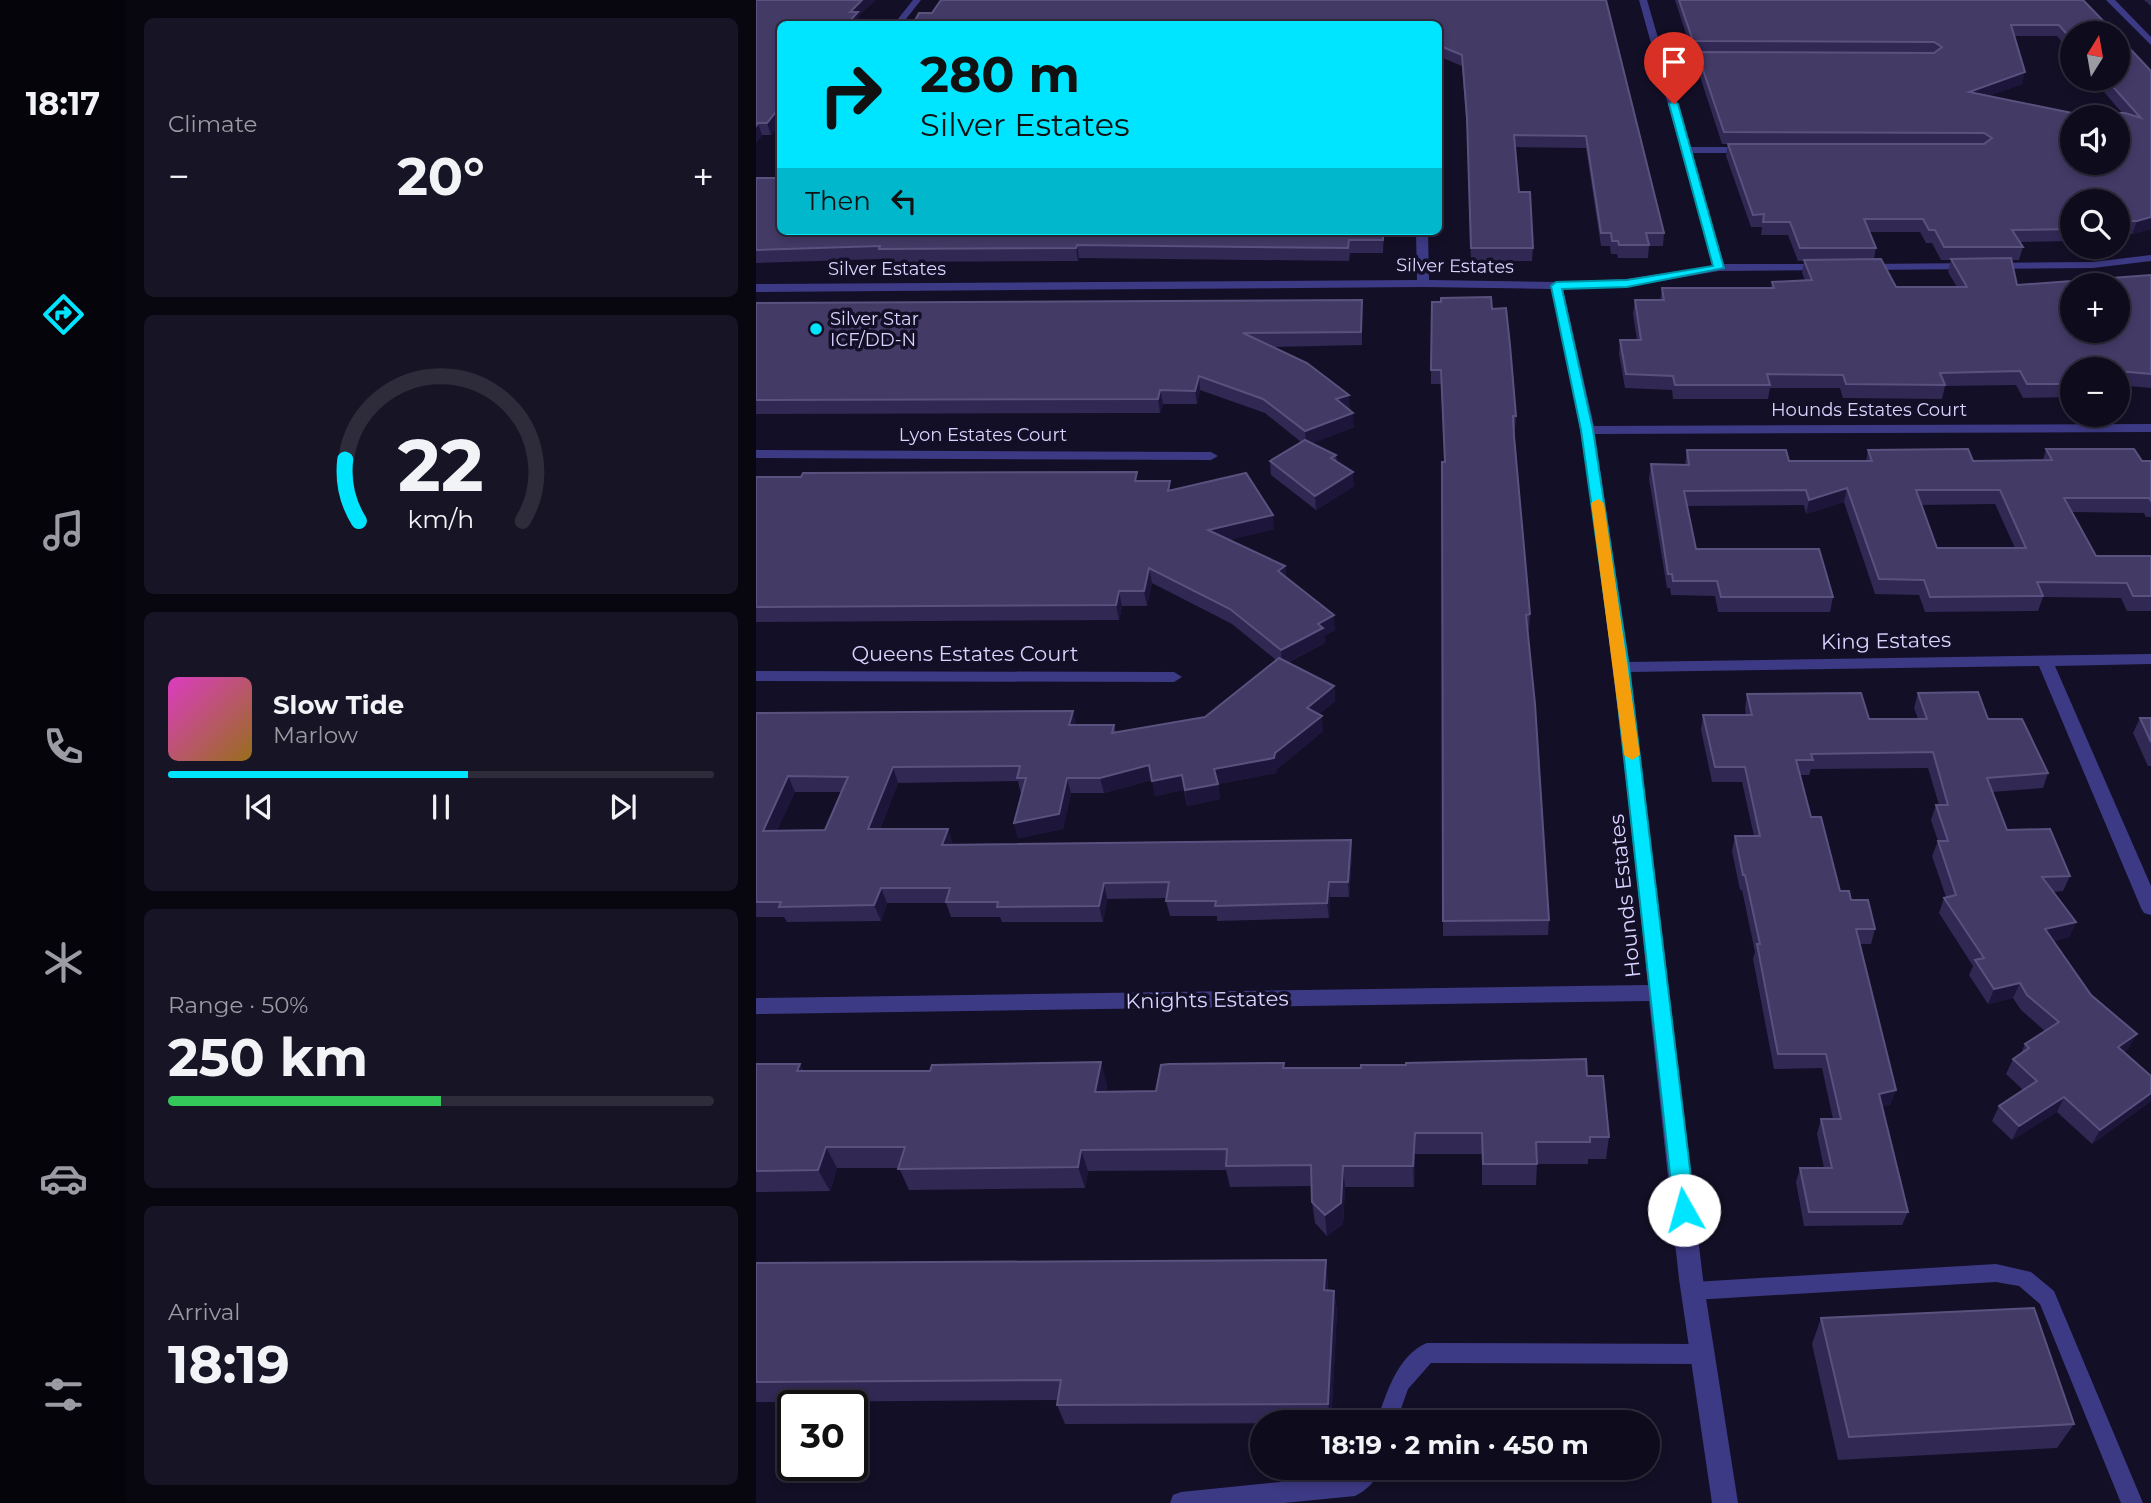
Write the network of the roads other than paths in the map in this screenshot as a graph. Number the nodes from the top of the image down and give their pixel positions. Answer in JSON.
{"nodes":[{"id":1,"x":917,"y":0,"type":"edge"},
{"id":2,"x":1643,"y":0,"type":"edge"},
{"id":3,"x":2110,"y":0,"type":"edge"},
{"id":4,"x":900,"y":21,"type":"edge"},
{"id":5,"x":2151,"y":43,"type":"edge"},
{"id":6,"x":1660,"y":58,"type":"junction"},
{"id":7,"x":1728,"y":58,"type":"edge"},
{"id":8,"x":1688,"y":149,"type":"junction"},
{"id":9,"x":1758,"y":150,"type":"edge"},
{"id":10,"x":1422,"y":235,"type":"edge"},
{"id":11,"x":2151,"y":258,"type":"edge"},
{"id":12,"x":1719,"y":268,"type":"junction"},
{"id":13,"x":1423,"y":283,"type":"junction"},
{"id":14,"x":1556,"y":286,"type":"junction"},
{"id":15,"x":756,"y":288,"type":"edge"},
{"id":16,"x":2151,"y":428,"type":"edge"},
{"id":17,"x":1587,"y":430,"type":"junction"},
{"id":18,"x":756,"y":454,"type":"edge"},
{"id":19,"x":1211,"y":456,"type":"dead end"},
{"id":20,"x":2044,"y":659,"type":"junction"},
{"id":21,"x":2151,"y":659,"type":"edge"},
{"id":22,"x":1622,"y":667,"type":"junction"},
{"id":23,"x":756,"y":676,"type":"edge"},
{"id":24,"x":1174,"y":677,"type":"dead end"},
{"id":25,"x":2151,"y":908,"type":"edge"},
{"id":26,"x":1659,"y":993,"type":"junction"},
{"id":27,"x":756,"y":1006,"type":"edge"},
{"id":28,"x":1694,"y":1291,"type":"junction"},
{"id":29,"x":1701,"y":1354,"type":"junction"},
{"id":30,"x":1391,"y":1410,"type":"edge"},
{"id":31,"x":1360,"y":1480,"type":"edge"},
{"id":32,"x":1181,"y":1503,"type":"edge"},
{"id":33,"x":1725,"y":1503,"type":"edge"},
{"id":34,"x":2132,"y":1503,"type":"edge"}],
"edges":[{"from":1,"to":4,"type":"street"},
{"from":2,"to":6,"type":"street"},
{"from":3,"to":5,"type":"street"},
{"from":6,"to":7,"type":"street"},
{"from":6,"to":8,"type":"street"},
{"from":8,"to":9,"type":"street"},
{"from":8,"to":12,"type":"street"},
{"from":10,"to":13,"type":"street"},
{"from":11,"to":12,"type":"street","name":"Silver Estates"},
{"from":12,"to":14,"type":"street","name":"Silver Estates"},
{"from":13,"to":14,"type":"street","name":"Silver Estates"},
{"from":13,"to":15,"type":"street","name":"Silver Estates"},
{"from":14,"to":17,"type":"street","name":"Hounds Estates"},
{"from":16,"to":17,"type":"street","name":"Hounds Estates Court"},
{"from":17,"to":22,"type":"street","name":"Hounds Estates"},
{"from":18,"to":19,"type":"street","name":"Lyon Estates Court"},
{"from":20,"to":21,"type":"street","name":"King Estates"},
{"from":20,"to":22,"type":"street","name":"King Estates"},
{"from":20,"to":25,"type":"street"},
{"from":22,"to":26,"type":"street","name":"Hounds Estates"},
{"from":23,"to":24,"type":"street","name":"Queens Estates Court"},
{"from":26,"to":27,"type":"street","name":"Knights Estates"},
{"from":26,"to":28,"type":"street","name":"Hounds Estates"},
{"from":28,"to":29,"type":"street","name":"Hounds Estates"},
{"from":28,"to":34,"type":"lane"},
{"from":29,"to":30,"type":"lane"},
{"from":29,"to":33,"type":"street","name":"Hounds Estates"},
{"from":31,"to":32,"type":"lane"}]}
